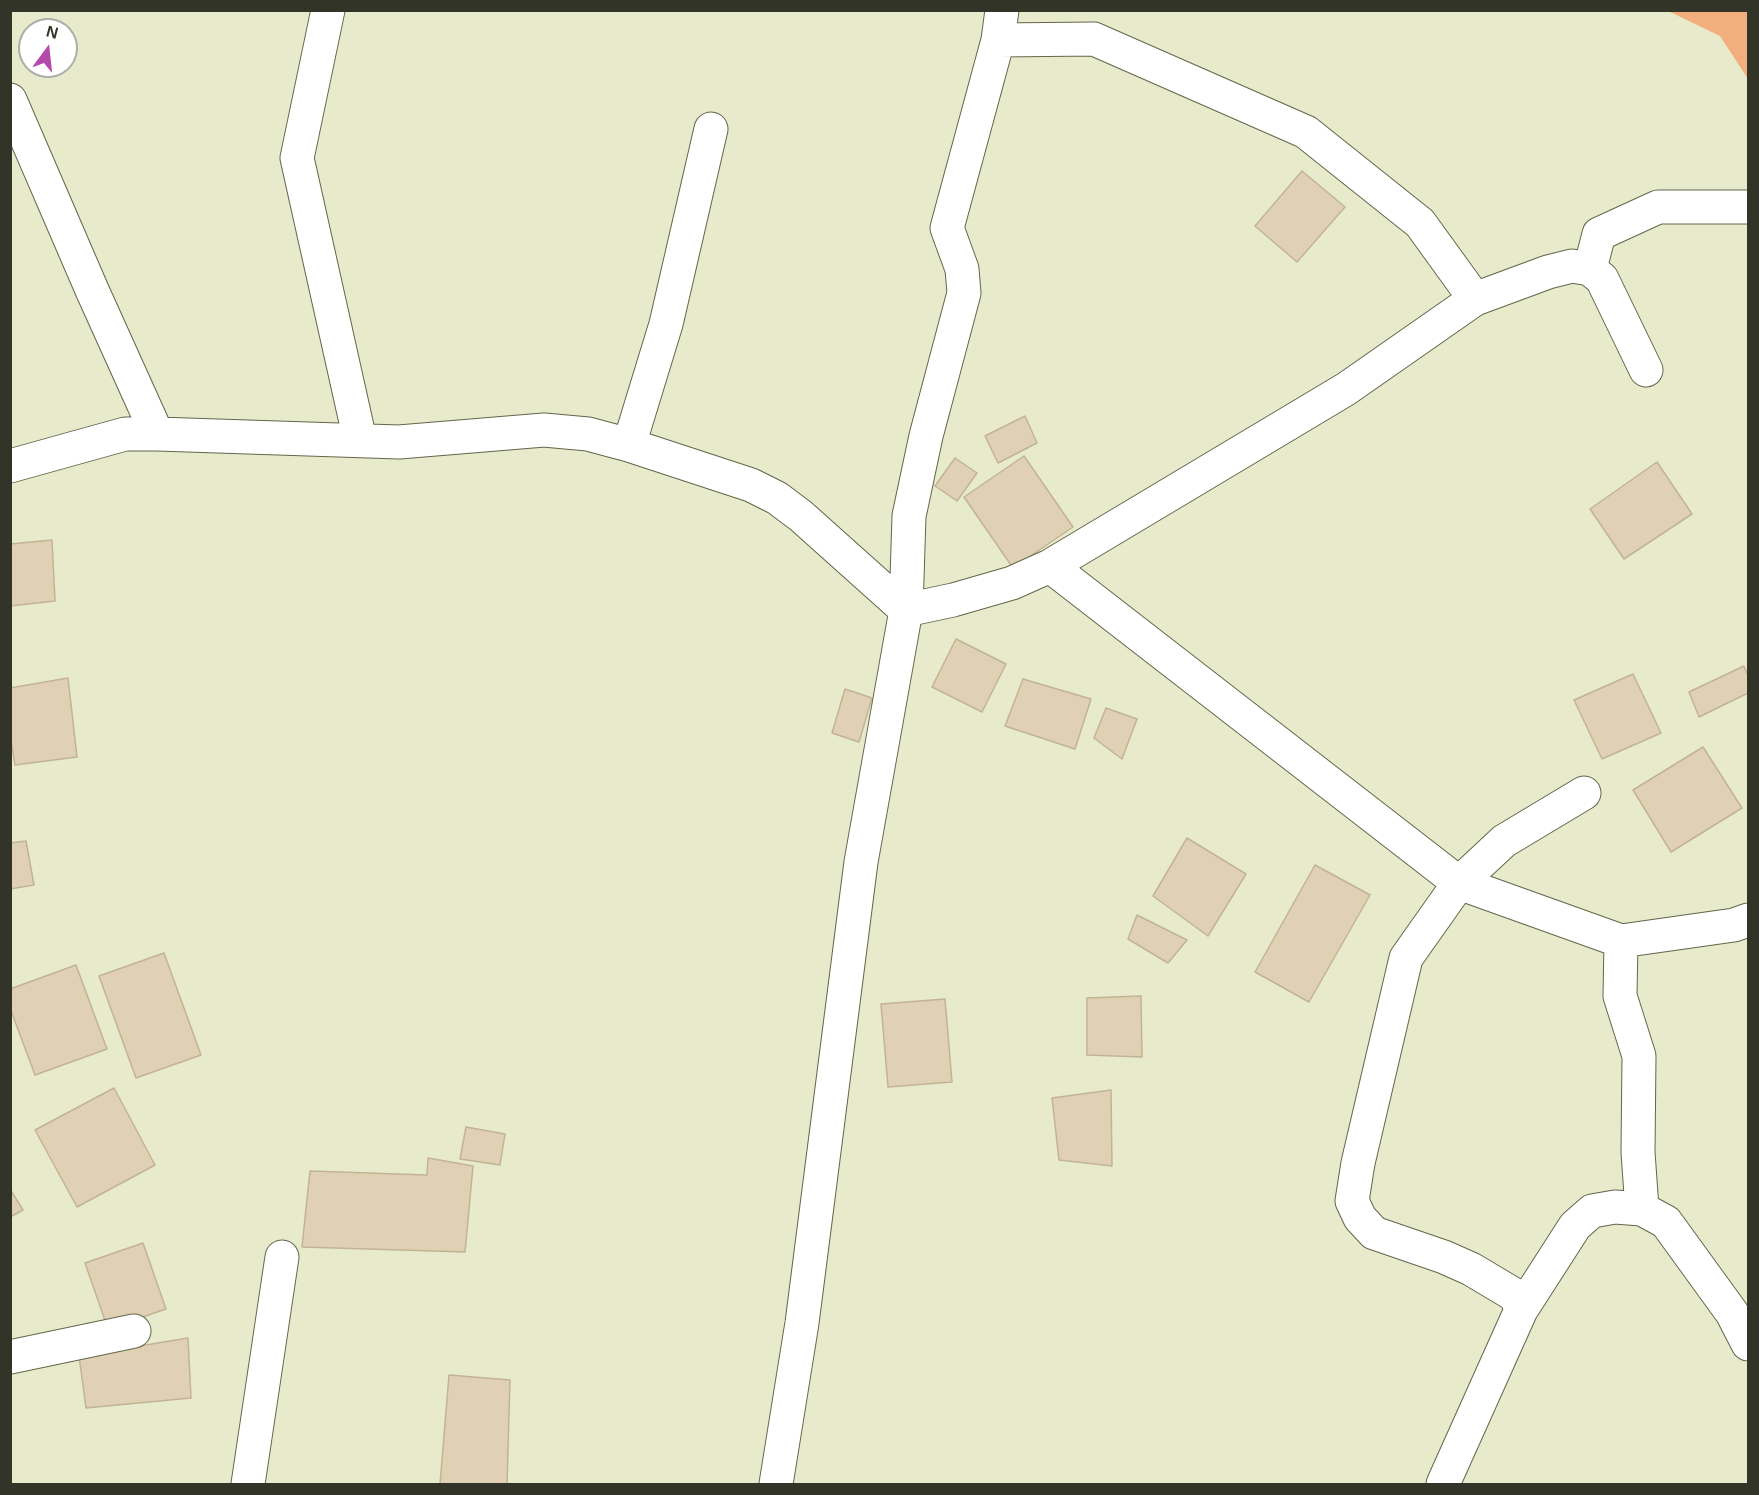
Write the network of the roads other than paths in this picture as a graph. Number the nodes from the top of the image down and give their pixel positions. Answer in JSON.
{"nodes":[{"id":1,"x":328,"y":10,"type":"edge"},
{"id":2,"x":1000,"y":25,"type":"edge"},
{"id":3,"x":10,"y":100,"type":"edge"},
{"id":4,"x":711,"y":129,"type":"dead end"},
{"id":5,"x":1749,"y":207,"type":"edge"},
{"id":6,"x":1590,"y":269,"type":"junction"},
{"id":7,"x":1475,"y":299,"type":"junction"},
{"id":8,"x":1646,"y":370,"type":"dead end"},
{"id":9,"x":158,"y":434,"type":"junction"},
{"id":10,"x":360,"y":440,"type":"junction"},
{"id":11,"x":629,"y":445,"type":"junction"},
{"id":12,"x":10,"y":465,"type":"edge"},
{"id":13,"x":1050,"y":566,"type":"junction"},
{"id":14,"x":906,"y":610,"type":"junction"},
{"id":15,"x":1584,"y":793,"type":"dead end"},
{"id":16,"x":1459,"y":883,"type":"junction"},
{"id":17,"x":1749,"y":920,"type":"edge"},
{"id":18,"x":1621,"y":941,"type":"junction"},
{"id":19,"x":1642,"y":1209,"type":"junction"},
{"id":20,"x":282,"y":1257,"type":"dead end"},
{"id":21,"x":1521,"y":1310,"type":"junction"},
{"id":22,"x":134,"y":1331,"type":"dead end"},
{"id":23,"x":1749,"y":1344,"type":"edge"},
{"id":24,"x":10,"y":1357,"type":"edge"},
{"id":25,"x":248,"y":1485,"type":"edge"},
{"id":26,"x":776,"y":1485,"type":"edge"},
{"id":27,"x":1443,"y":1485,"type":"edge"}],
"edges":[{"from":1,"to":10,"type":"street"},
{"from":2,"to":7,"type":"street"},
{"from":2,"to":14,"type":"street"},
{"from":3,"to":9,"type":"street"},
{"from":4,"to":11,"type":"street"},
{"from":5,"to":6,"type":"street"},
{"from":6,"to":7,"type":"street"},
{"from":6,"to":8,"type":"street"},
{"from":7,"to":13,"type":"street"},
{"from":9,"to":10,"type":"street"},
{"from":9,"to":12,"type":"street"},
{"from":10,"to":11,"type":"street"},
{"from":11,"to":14,"type":"street"},
{"from":13,"to":14,"type":"street"},
{"from":13,"to":16,"type":"street"},
{"from":14,"to":26,"type":"street"},
{"from":15,"to":16,"type":"street"},
{"from":16,"to":18,"type":"street"},
{"from":16,"to":21,"type":"street"},
{"from":17,"to":18,"type":"street"},
{"from":18,"to":19,"type":"street"},
{"from":19,"to":21,"type":"street"},
{"from":19,"to":23,"type":"street"},
{"from":20,"to":25,"type":"street"},
{"from":21,"to":27,"type":"street"},
{"from":22,"to":24,"type":"street"}]}
